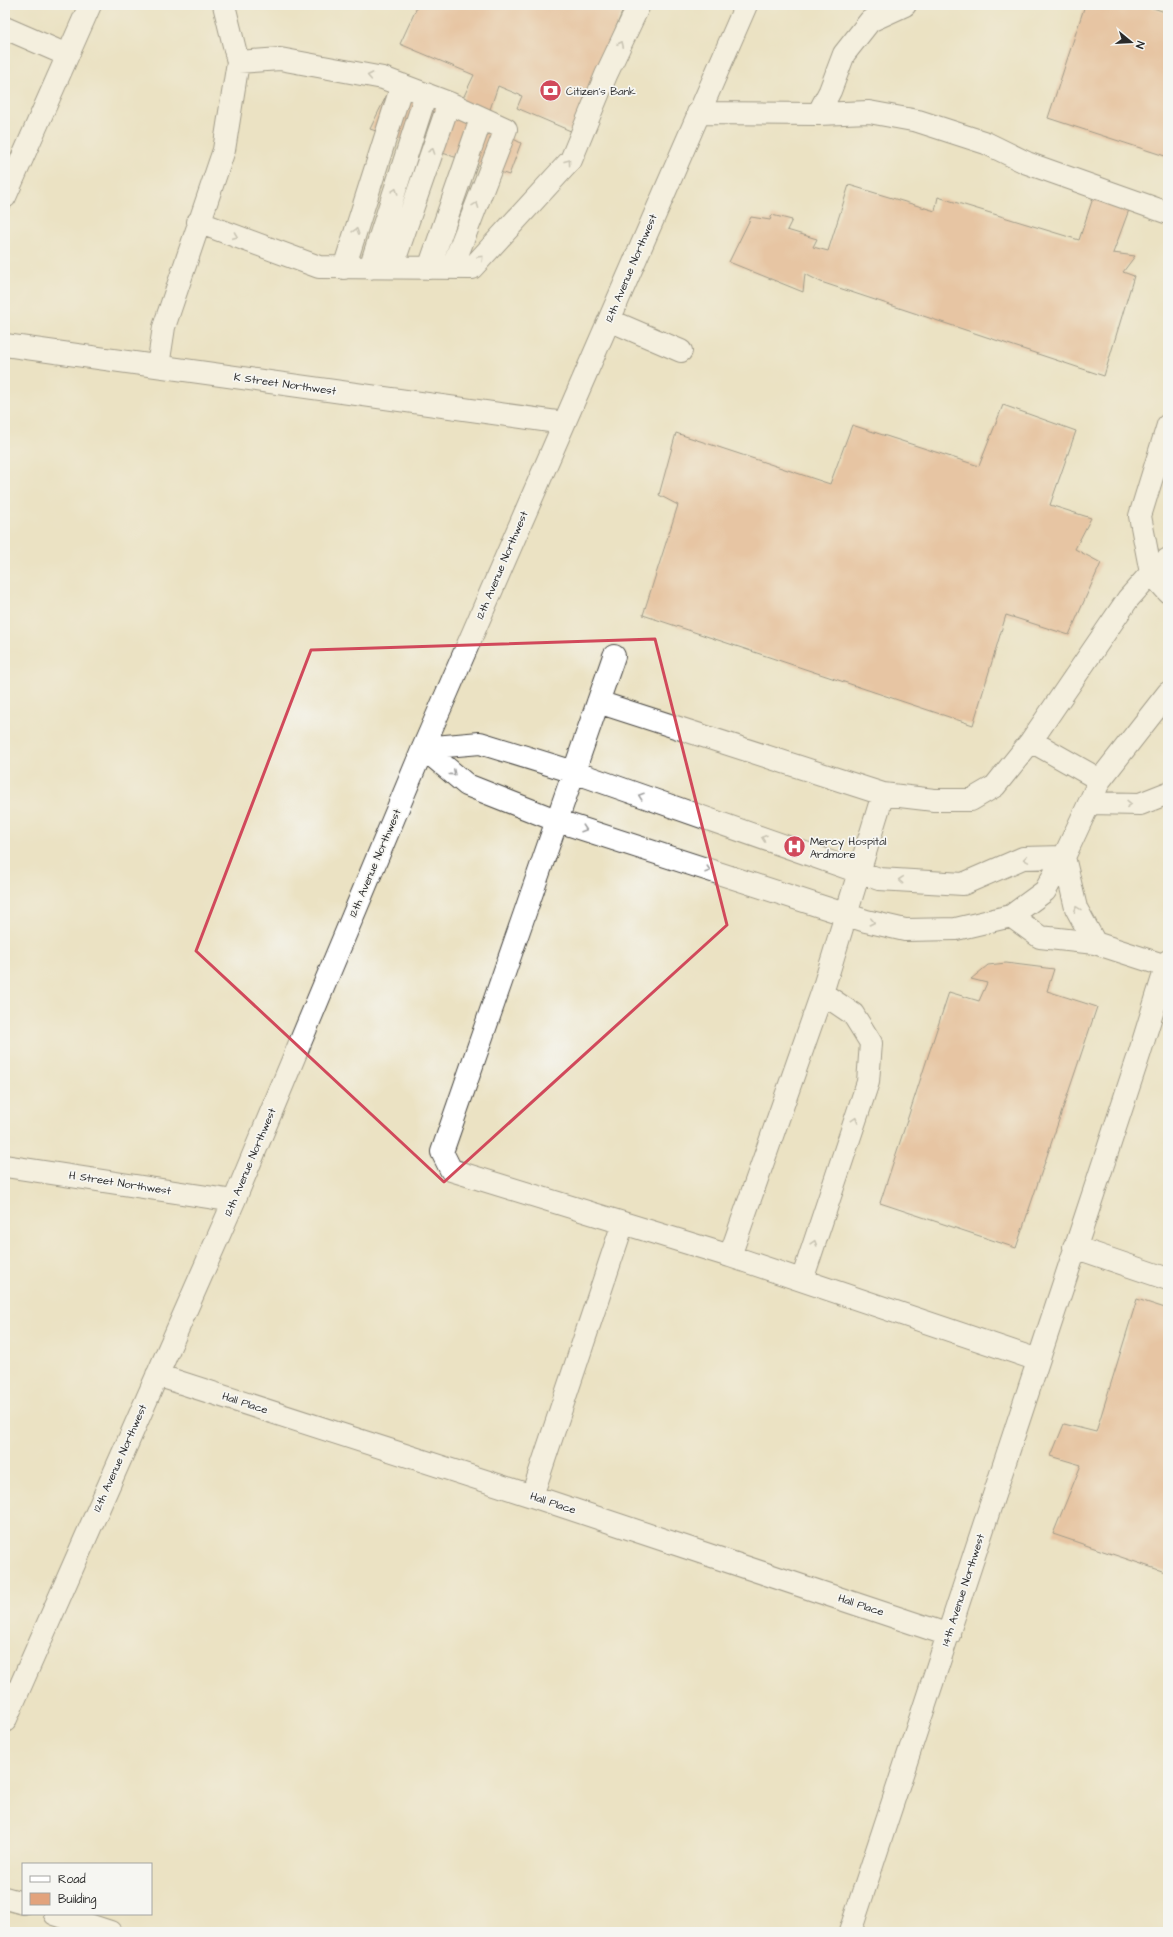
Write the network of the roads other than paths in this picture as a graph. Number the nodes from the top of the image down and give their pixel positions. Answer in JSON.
{"nodes":[{"id":1,"x":90,"y":5,"type":"edge"},
{"id":2,"x":224,"y":5,"type":"edge"},
{"id":3,"x":639,"y":5,"type":"edge"},
{"id":4,"x":746,"y":5,"type":"edge"},
{"id":5,"x":905,"y":5,"type":"edge"},
{"id":6,"x":5,"y":28,"type":"edge"},
{"id":7,"x":67,"y":55,"type":"junction"},
{"id":8,"x":238,"y":62,"type":"junction"},
{"id":9,"x":402,"y":86,"type":"junction"},
{"id":10,"x":426,"y":94,"type":"junction"},
{"id":11,"x":449,"y":103,"type":"junction"},
{"id":12,"x":698,"y":113,"type":"junction"},
{"id":13,"x":818,"y":114,"type":"junction"},
{"id":14,"x":481,"y":119,"type":"junction"},
{"id":15,"x":5,"y":197,"type":"edge"},
{"id":16,"x":1164,"y":209,"type":"edge"},
{"id":17,"x":198,"y":222,"type":"junction"},
{"id":18,"x":392,"y":267,"type":"junction"},
{"id":19,"x":344,"y":268,"type":"junction"},
{"id":20,"x":370,"y":268,"type":"junction"},
{"id":21,"x":429,"y":268,"type":"junction"},
{"id":22,"x":452,"y":268,"type":"junction"},
{"id":23,"x":609,"y":320,"type":"junction"},
{"id":24,"x":5,"y":345,"type":"edge"},
{"id":25,"x":681,"y":351,"type":"dead end"},
{"id":26,"x":158,"y":366,"type":"junction"},
{"id":27,"x":564,"y":423,"type":"junction"},
{"id":28,"x":1168,"y":425,"type":"edge"},
{"id":29,"x":1168,"y":560,"type":"edge"},
{"id":30,"x":1151,"y":573,"type":"junction"},
{"id":31,"x":1168,"y":592,"type":"edge"},
{"id":32,"x":614,"y":656,"type":"dead end"},
{"id":33,"x":1168,"y":693,"type":"edge"},
{"id":34,"x":598,"y":702,"type":"junction"},
{"id":35,"x":1031,"y":741,"type":"junction"},
{"id":36,"x":423,"y":748,"type":"junction"},
{"id":37,"x":574,"y":772,"type":"junction"},
{"id":38,"x":1100,"y":780,"type":"junction"},
{"id":39,"x":1168,"y":793,"type":"edge"},
{"id":40,"x":883,"y":794,"type":"junction"},
{"id":41,"x":1090,"y":803,"type":"junction"},
{"id":42,"x":558,"y":820,"type":"junction"},
{"id":43,"x":1064,"y":857,"type":"junction"},
{"id":44,"x":858,"y":872,"type":"junction"},
{"id":45,"x":845,"y":915,"type":"junction"},
{"id":46,"x":1011,"y":916,"type":"junction"},
{"id":47,"x":1095,"y":943,"type":"junction"},
{"id":48,"x":1167,"y":963,"type":"edge"},
{"id":49,"x":822,"y":993,"type":"junction"},
{"id":50,"x":5,"y":1166,"type":"edge"},
{"id":51,"x":234,"y":1201,"type":"junction"},
{"id":52,"x":623,"y":1222,"type":"junction"},
{"id":53,"x":1074,"y":1247,"type":"junction"},
{"id":54,"x":730,"y":1256,"type":"junction"},
{"id":55,"x":1167,"y":1275,"type":"edge"},
{"id":56,"x":802,"y":1280,"type":"junction"},
{"id":57,"x":1038,"y":1360,"type":"junction"},
{"id":58,"x":156,"y":1375,"type":"junction"},
{"id":59,"x":532,"y":1496,"type":"junction"},
{"id":60,"x":949,"y":1635,"type":"junction"},
{"id":61,"x":5,"y":1721,"type":"edge"},
{"id":62,"x":5,"y":1898,"type":"edge"},
{"id":63,"x":22,"y":1903,"type":"edge"},
{"id":64,"x":58,"y":1915,"type":"edge"},
{"id":65,"x":110,"y":1932,"type":"edge"},
{"id":66,"x":850,"y":1932,"type":"edge"}],
"edges":[{"from":1,"to":7,"type":"street"},
{"from":2,"to":8,"type":"street"},
{"from":22,"to":3,"type":"street","one_way":true},
{"from":4,"to":12,"type":"street","name":"12th Avenue Northwest"},
{"from":5,"to":13,"type":"street"},
{"from":6,"to":7,"type":"street"},
{"from":7,"to":15,"type":"street"},
{"from":9,"to":8,"type":"street","one_way":true},
{"from":8,"to":17,"type":"street"},
{"from":9,"to":10,"type":"street"},
{"from":19,"to":9,"type":"street","one_way":true},
{"from":10,"to":11,"type":"street"},
{"from":20,"to":10,"type":"street","one_way":true},
{"from":11,"to":14,"type":"street"},
{"from":18,"to":11,"type":"street","one_way":true},
{"from":12,"to":13,"type":"street"},
{"from":12,"to":23,"type":"street","name":"12th Avenue Northwest"},
{"from":13,"to":16,"type":"street"},
{"from":14,"to":21,"type":"street"},
{"from":22,"to":14,"type":"street","one_way":true},
{"from":17,"to":19,"type":"street","one_way":true},
{"from":17,"to":26,"type":"street"},
{"from":18,"to":20,"type":"street"},
{"from":18,"to":21,"type":"street"},
{"from":19,"to":20,"type":"street"},
{"from":21,"to":22,"type":"street"},
{"from":23,"to":25,"type":"street"},
{"from":23,"to":27,"type":"street","name":"12th Avenue Northwest"},
{"from":24,"to":26,"type":"street","name":"K Street Northwest"},
{"from":26,"to":27,"type":"street","name":"K Street Northwest"},
{"from":27,"to":36,"type":"street","name":"12th Avenue Northwest"},
{"from":28,"to":30,"type":"street"},
{"from":29,"to":30,"type":"street"},
{"from":30,"to":31,"type":"street"},
{"from":30,"to":35,"type":"street"},
{"from":32,"to":34,"type":"street"},
{"from":33,"to":38,"type":"street"},
{"from":34,"to":37,"type":"street"},
{"from":34,"to":40,"type":"street"},
{"from":35,"to":38,"type":"street"},
{"from":35,"to":40,"type":"street"},
{"from":36,"to":37,"type":"street"},
{"from":36,"to":42,"type":"street","one_way":true},
{"from":36,"to":51,"type":"street","name":"12th Avenue Northwest"},
{"from":37,"to":42,"type":"street"},
{"from":44,"to":37,"type":"street","one_way":true},
{"from":38,"to":41,"type":"street"},
{"from":41,"to":39,"type":"street","one_way":true},
{"from":40,"to":44,"type":"street"},
{"from":41,"to":43,"type":"street"},
{"from":42,"to":45,"type":"street","one_way":true},
{"from":42,"to":52,"type":"street"},
{"from":43,"to":44,"type":"street","one_way":true},
{"from":43,"to":46,"type":"street"},
{"from":47,"to":43,"type":"street","one_way":true},
{"from":44,"to":45,"type":"street"},
{"from":45,"to":46,"type":"street","one_way":true},
{"from":45,"to":49,"type":"street"},
{"from":46,"to":47,"type":"street"},
{"from":47,"to":48,"type":"street"},
{"from":48,"to":53,"type":"street","name":"14th Avenue Northwest"},
{"from":49,"to":54,"type":"street"},
{"from":56,"to":49,"type":"street","one_way":true},
{"from":50,"to":51,"type":"street","name":"H Street Northwest"},
{"from":51,"to":58,"type":"street","name":"12th Avenue Northwest"},
{"from":52,"to":54,"type":"street"},
{"from":52,"to":59,"type":"street"},
{"from":53,"to":55,"type":"street"},
{"from":53,"to":57,"type":"street","name":"14th Avenue Northwest"},
{"from":54,"to":56,"type":"street"},
{"from":56,"to":57,"type":"street"},
{"from":57,"to":60,"type":"street","name":"14th Avenue Northwest"},
{"from":58,"to":59,"type":"street","name":"Hall Place"},
{"from":58,"to":61,"type":"street","name":"12th Avenue Northwest"},
{"from":59,"to":60,"type":"street","name":"Hall Place"},
{"from":60,"to":66,"type":"street","name":"14th Avenue Northwest"},
{"from":62,"to":63,"type":"street"},
{"from":64,"to":65,"type":"street"}]}
